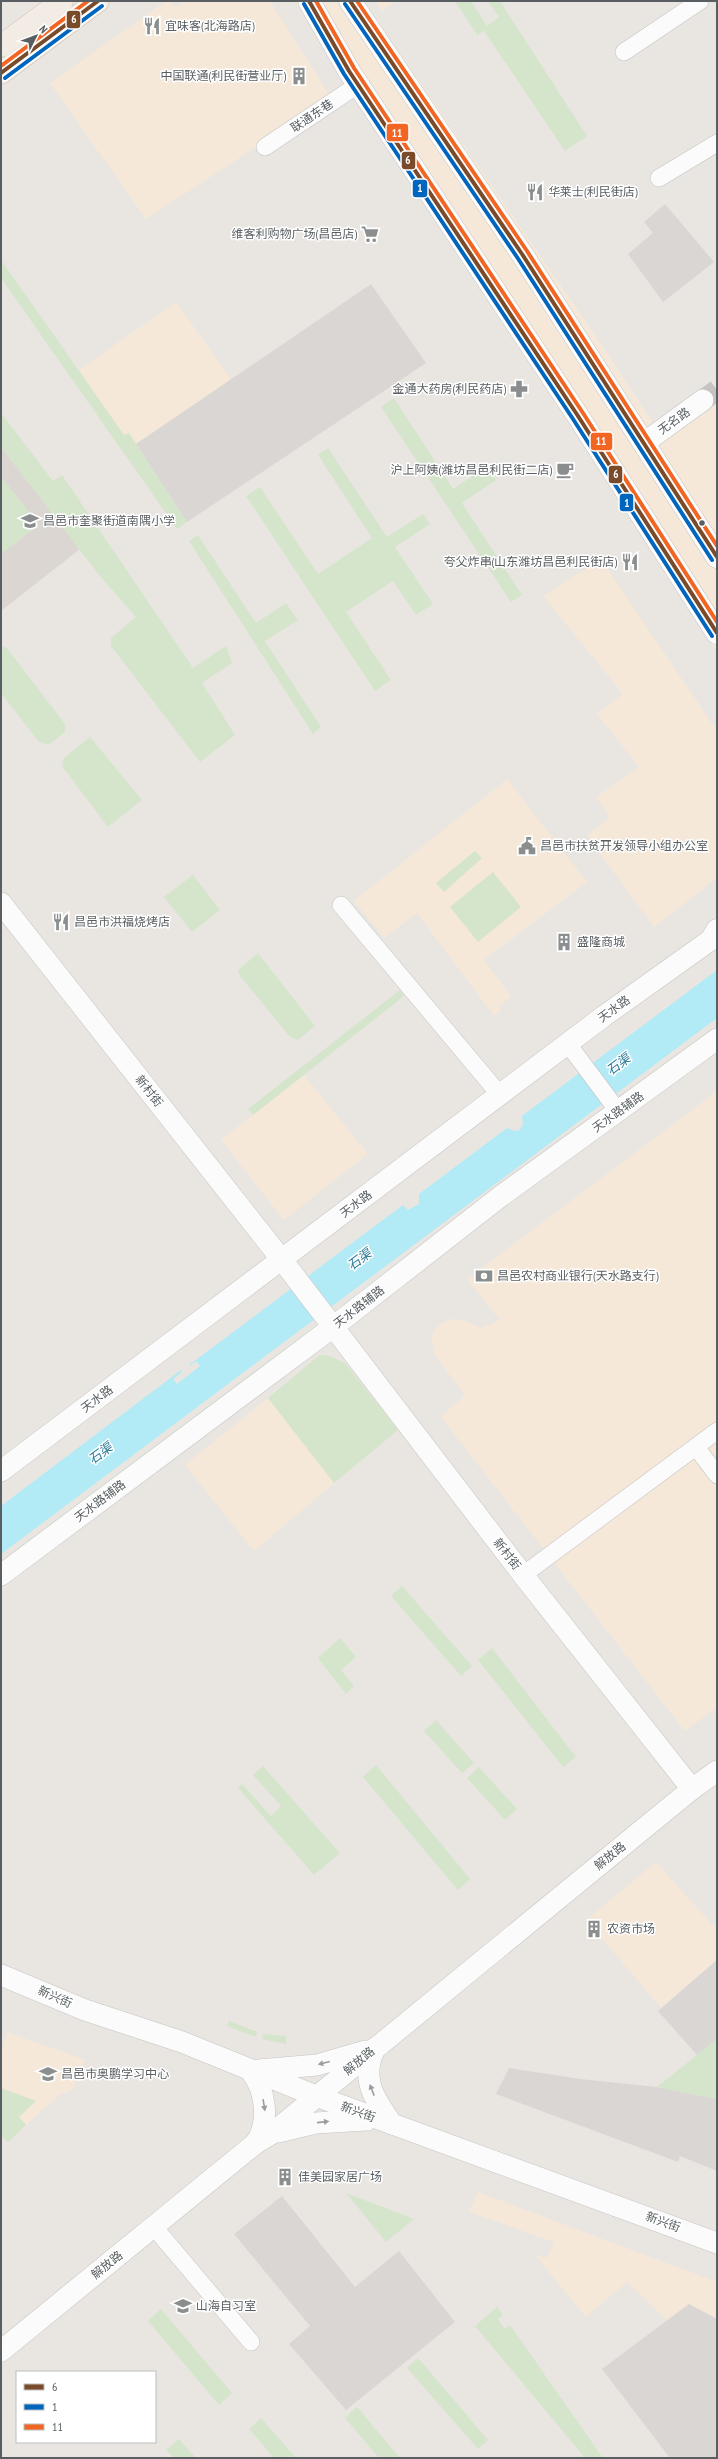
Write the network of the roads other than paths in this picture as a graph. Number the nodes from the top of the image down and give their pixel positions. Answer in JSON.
{"nodes":[{"id":1,"x":62,"y":1,"type":"edge"},
{"id":2,"x":98,"y":1,"type":"edge"},
{"id":3,"x":309,"y":1,"type":"edge"},
{"id":4,"x":350,"y":1,"type":"edge"},
{"id":5,"x":700,"y":1,"type":"edge"},
{"id":6,"x":1,"y":46,"type":"edge"},
{"id":7,"x":624,"y":52,"type":"dead end"},
{"id":8,"x":1,"y":73,"type":"edge"},
{"id":9,"x":359,"y":84,"type":"junction"},
{"id":10,"x":717,"y":143,"type":"edge"},
{"id":11,"x":265,"y":147,"type":"dead end"},
{"id":12,"x":659,"y":178,"type":"dead end"},
{"id":13,"x":704,"y":400,"type":"tunnel mouth"},
{"id":14,"x":644,"y":443,"type":"junction"},
{"id":15,"x":717,"y":557,"type":"edge"},
{"id":16,"x":717,"y":633,"type":"edge"},
{"id":17,"x":1,"y":903,"type":"edge"},
{"id":18,"x":341,"y":905,"type":"dead end"},
{"id":19,"x":715,"y":935,"type":"edge"},
{"id":20,"x":717,"y":1039,"type":"edge"},
{"id":21,"x":568,"y":1044,"type":"junction"},
{"id":22,"x":500,"y":1095,"type":"junction"},
{"id":23,"x":612,"y":1103,"type":"dead end"},
{"id":24,"x":282,"y":1260,"type":"junction"},
{"id":25,"x":328,"y":1322,"type":"junction"},
{"id":26,"x":717,"y":1431,"type":"edge"},
{"id":27,"x":696,"y":1448,"type":"junction"},
{"id":28,"x":1,"y":1471,"type":"edge"},
{"id":29,"x":717,"y":1475,"type":"edge"},
{"id":30,"x":1,"y":1575,"type":"edge"},
{"id":31,"x":523,"y":1575,"type":"junction"},
{"id":32,"x":717,"y":1771,"type":"edge"},
{"id":33,"x":692,"y":1789,"type":"junction"},
{"id":34,"x":1,"y":1975,"type":"edge"},
{"id":35,"x":375,"y":2048,"type":"junction"},
{"id":36,"x":250,"y":2070,"type":"junction"},
{"id":37,"x":316,"y":2096,"type":"junction"},
{"id":38,"x":387,"y":2122,"type":"junction"},
{"id":39,"x":264,"y":2138,"type":"junction"},
{"id":40,"x":154,"y":2227,"type":"junction"},
{"id":41,"x":717,"y":2243,"type":"edge"},
{"id":42,"x":251,"y":2342,"type":"dead end"},
{"id":43,"x":1,"y":2351,"type":"edge"}],
"edges":[{"from":1,"to":6,"type":"main road"},
{"from":2,"to":8,"type":"main road"},
{"from":3,"to":9,"type":"main road"},
{"from":4,"to":14,"type":"main road"},
{"from":5,"to":7,"type":"street"},
{"from":9,"to":11,"type":"street","name":"联通东巷"},
{"from":9,"to":16,"type":"main road"},
{"from":10,"to":12,"type":"street"},
{"from":13,"to":14,"type":"street","name":"无名路"},
{"from":14,"to":15,"type":"main road"},
{"from":17,"to":24,"type":"street","name":"新村街"},
{"from":18,"to":22,"type":"street"},
{"from":19,"to":21,"type":"street","name":"天水路"},
{"from":20,"to":25,"type":"street","name":"天水路辅路"},
{"from":21,"to":22,"type":"street","name":"天水路"},
{"from":21,"to":23,"type":"street"},
{"from":22,"to":24,"type":"street","name":"天水路"},
{"from":24,"to":25,"type":"street","name":"新村街"},
{"from":24,"to":28,"type":"street","name":"天水路"},
{"from":25,"to":30,"type":"street","name":"天水路辅路"},
{"from":25,"to":31,"type":"street","name":"新村街"},
{"from":26,"to":27,"type":"street"},
{"from":27,"to":29,"type":"street"},
{"from":27,"to":31,"type":"street"},
{"from":31,"to":33,"type":"street","name":"新村街"},
{"from":32,"to":33,"type":"street","name":"解放路"},
{"from":33,"to":35,"type":"street","name":"解放路"},
{"from":34,"to":36,"type":"street","name":"新兴街"},
{"from":35,"to":36,"type":"street","one_way":true},
{"from":35,"to":37,"type":"street","name":"解放路"},
{"from":38,"to":35,"type":"street","one_way":true},
{"from":36,"to":37,"type":"street","name":"新兴街"},
{"from":36,"to":39,"type":"street","one_way":true},
{"from":37,"to":38,"type":"street","name":"新兴街"},
{"from":37,"to":39,"type":"street","name":"解放路"},
{"from":39,"to":38,"type":"street","one_way":true},
{"from":38,"to":41,"type":"street","name":"新兴街"},
{"from":39,"to":40,"type":"street","name":"解放路"},
{"from":40,"to":42,"type":"street"},
{"from":40,"to":43,"type":"street","name":"解放路"}]}
